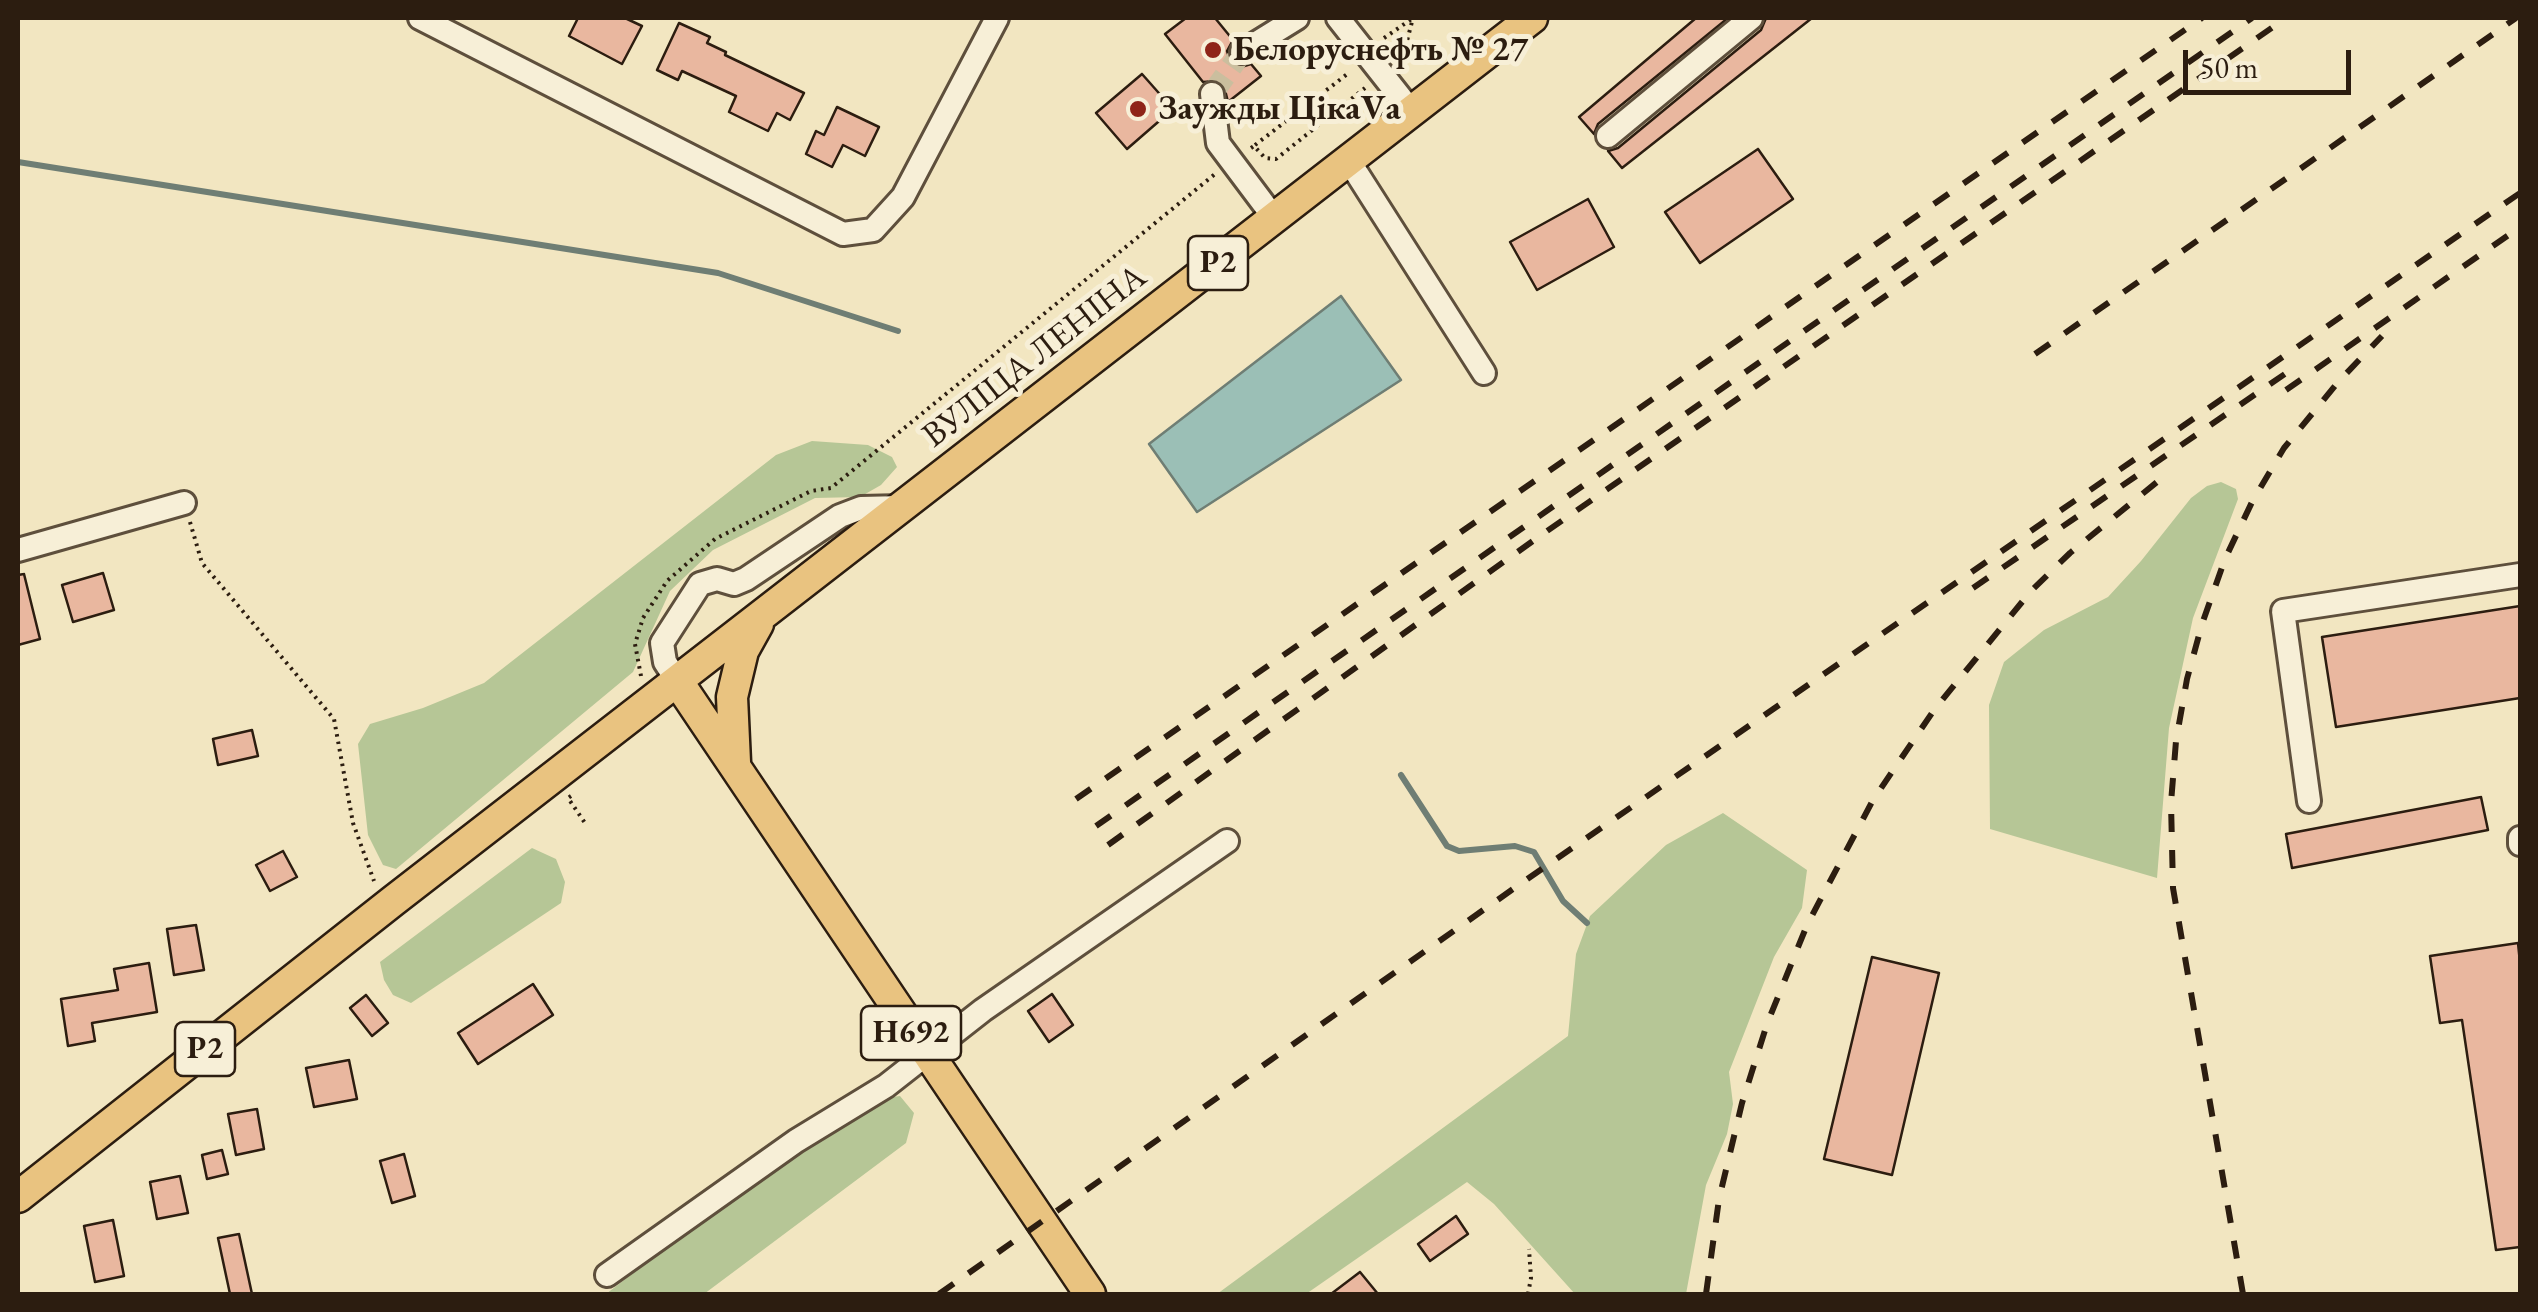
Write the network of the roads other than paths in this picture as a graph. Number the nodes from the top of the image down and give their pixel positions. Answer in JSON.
{"nodes":[{"id":1,"x":420,"y":18,"type":"edge"},
{"id":2,"x":997,"y":18,"type":"edge"},
{"id":3,"x":1297,"y":18,"type":"edge"},
{"id":4,"x":1338,"y":18,"type":"edge"},
{"id":5,"x":1532,"y":18,"type":"edge"},
{"id":6,"x":1751,"y":18,"type":"edge"},
{"id":7,"x":1242,"y":52,"type":"tunnel mouth"},
{"id":8,"x":1212,"y":94,"type":"tunnel mouth"},
{"id":9,"x":1412,"y":112,"type":"junction"},
{"id":10,"x":1608,"y":136,"type":"dead end"},
{"id":11,"x":1349,"y":161,"type":"junction"},
{"id":12,"x":1275,"y":219,"type":"junction"},
{"id":13,"x":1484,"y":373,"type":"dead end"},
{"id":14,"x":184,"y":503,"type":"road end"},
{"id":15,"x":902,"y":507,"type":"junction"},
{"id":16,"x":18,"y":550,"type":"edge"},
{"id":17,"x":2520,"y":574,"type":"edge"},
{"id":18,"x":763,"y":616,"type":"junction"},
{"id":19,"x":678,"y":682,"type":"junction"},
{"id":20,"x":736,"y":770,"type":"junction"},
{"id":21,"x":2309,"y":801,"type":"dead end"},
{"id":22,"x":1227,"y":840,"type":"dead end"},
{"id":23,"x":926,"y":1054,"type":"junction"},
{"id":24,"x":18,"y":1197,"type":"edge"},
{"id":25,"x":607,"y":1275,"type":"dead end"},
{"id":26,"x":1090,"y":1294,"type":"edge"}],
"edges":[{"from":1,"to":2,"type":"street"},
{"from":3,"to":7,"type":"street"},
{"from":4,"to":9,"type":"street"},
{"from":5,"to":9,"type":"main road","name":"ВУЛІЦА ЛЕНІНА","number":"Р2"},
{"from":6,"to":10,"type":"street"},
{"from":8,"to":12,"type":"street"},
{"from":9,"to":11,"type":"main road","name":"ВУЛІЦА ЛЕНІНА","number":"Р2"},
{"from":11,"to":12,"type":"main road","name":"ВУЛІЦА ЛЕНІНА","number":"Р2"},
{"from":11,"to":13,"type":"street"},
{"from":12,"to":15,"type":"main road","name":"ВУЛІЦА ЛЕНІНА","number":"Р2"},
{"from":14,"to":16,"type":"street"},
{"from":15,"to":18,"type":"main road","name":"ВУЛІЦА ЛЕНІНА","number":"Р2"},
{"from":15,"to":19,"type":"street"},
{"from":17,"to":21,"type":"street"},
{"from":18,"to":19,"type":"main road","name":"ВУЛІЦА ЛЕНІНА","number":"Р2"},
{"from":18,"to":20,"type":"main road"},
{"from":19,"to":20,"type":"main road","number":"Н692"},
{"from":19,"to":24,"type":"main road","number":"Р2"},
{"from":20,"to":23,"type":"main road","number":"Н692"},
{"from":22,"to":23,"type":"street"},
{"from":23,"to":25,"type":"street"},
{"from":23,"to":26,"type":"main road","number":"Н692"}]}
